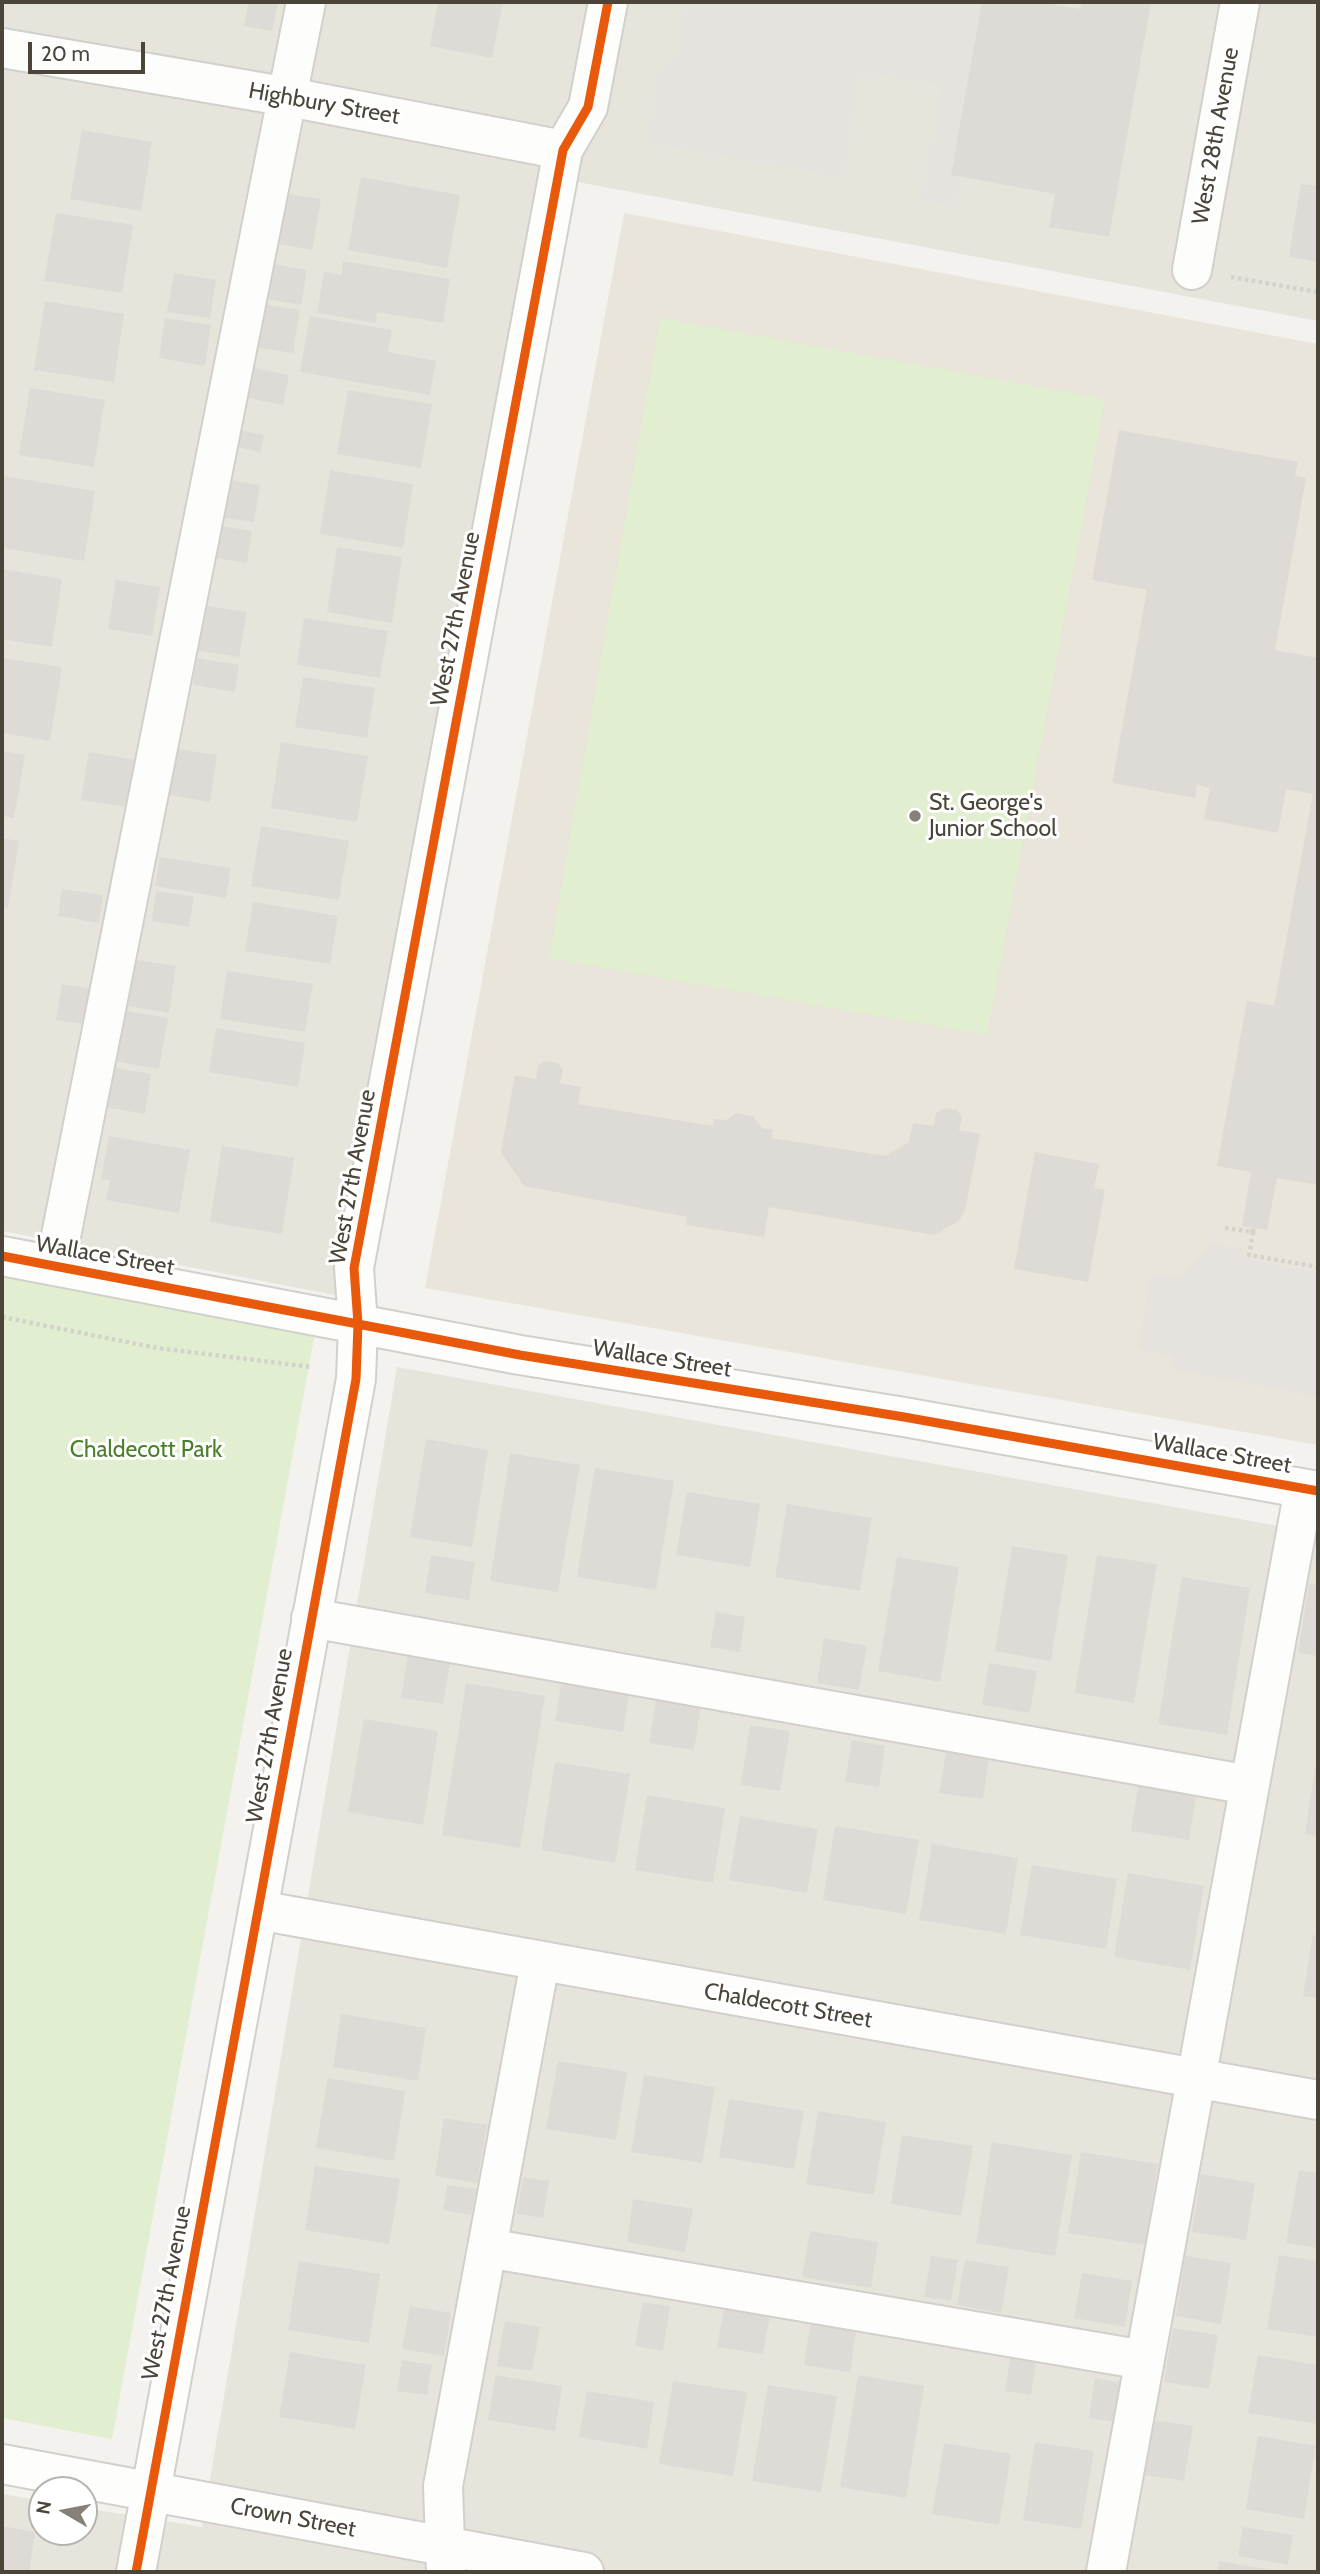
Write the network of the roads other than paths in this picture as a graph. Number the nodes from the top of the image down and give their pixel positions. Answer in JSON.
{"nodes":[{"id":1,"x":306,"y":2,"type":"edge"},
{"id":2,"x":608,"y":2,"type":"edge"},
{"id":3,"x":1240,"y":2,"type":"edge"},
{"id":4,"x":2,"y":48,"type":"edge"},
{"id":5,"x":289,"y":97,"type":"junction"},
{"id":6,"x":564,"y":149,"type":"junction"},
{"id":7,"x":1192,"y":270,"type":"dead end"},
{"id":8,"x":2,"y":1256,"type":"edge"},
{"id":9,"x":55,"y":1266,"type":"junction"},
{"id":10,"x":358,"y":1324,"type":"junction"},
{"id":11,"x":1311,"y":1490,"type":"edge"},
{"id":12,"x":311,"y":1618,"type":"junction"},
{"id":13,"x":1249,"y":1785,"type":"junction"},
{"id":14,"x":258,"y":1910,"type":"junction"},
{"id":15,"x":541,"y":1962,"type":"junction"},
{"id":16,"x":1196,"y":2078,"type":"junction"},
{"id":17,"x":1318,"y":2100,"type":"edge"},
{"id":18,"x":487,"y":2248,"type":"junction"},
{"id":19,"x":1144,"y":2360,"type":"junction"},
{"id":20,"x":2,"y":2464,"type":"edge"},
{"id":21,"x":150,"y":2492,"type":"junction"},
{"id":22,"x":445,"y":2559,"type":"edge"},
{"id":23,"x":136,"y":2572,"type":"edge"},
{"id":24,"x":584,"y":2572,"type":"edge"},
{"id":25,"x":1106,"y":2572,"type":"edge"}],
"edges":[{"from":1,"to":5,"type":"street"},
{"from":2,"to":6,"type":"street","name":"West 27th Avenue"},
{"from":3,"to":7,"type":"street","name":"West 28th Avenue"},
{"from":4,"to":5,"type":"street","name":"Highbury Street"},
{"from":5,"to":6,"type":"street","name":"Highbury Street"},
{"from":5,"to":9,"type":"street"},
{"from":6,"to":10,"type":"street","name":"West 27th Avenue"},
{"from":8,"to":9,"type":"street","name":"Wallace Street"},
{"from":9,"to":10,"type":"street","name":"Wallace Street"},
{"from":10,"to":11,"type":"street","name":"Wallace Street"},
{"from":10,"to":12,"type":"street","name":"West 27th Avenue"},
{"from":11,"to":13,"type":"street"},
{"from":12,"to":13,"type":"street"},
{"from":12,"to":14,"type":"street","name":"West 27th Avenue"},
{"from":13,"to":16,"type":"street"},
{"from":14,"to":15,"type":"street","name":"Chaldecott Street"},
{"from":14,"to":21,"type":"street","name":"West 27th Avenue"},
{"from":15,"to":16,"type":"street","name":"Chaldecott Street"},
{"from":15,"to":18,"type":"street"},
{"from":16,"to":17,"type":"street","name":"Chaldecott Street"},
{"from":16,"to":19,"type":"street"},
{"from":18,"to":19,"type":"street"},
{"from":18,"to":22,"type":"street"},
{"from":19,"to":25,"type":"street"},
{"from":20,"to":21,"type":"street","name":"Crown Street"},
{"from":21,"to":22,"type":"street","name":"Crown Street"},
{"from":21,"to":23,"type":"street","name":"West 27th Avenue"},
{"from":22,"to":24,"type":"street","name":"Crown Street"}]}
